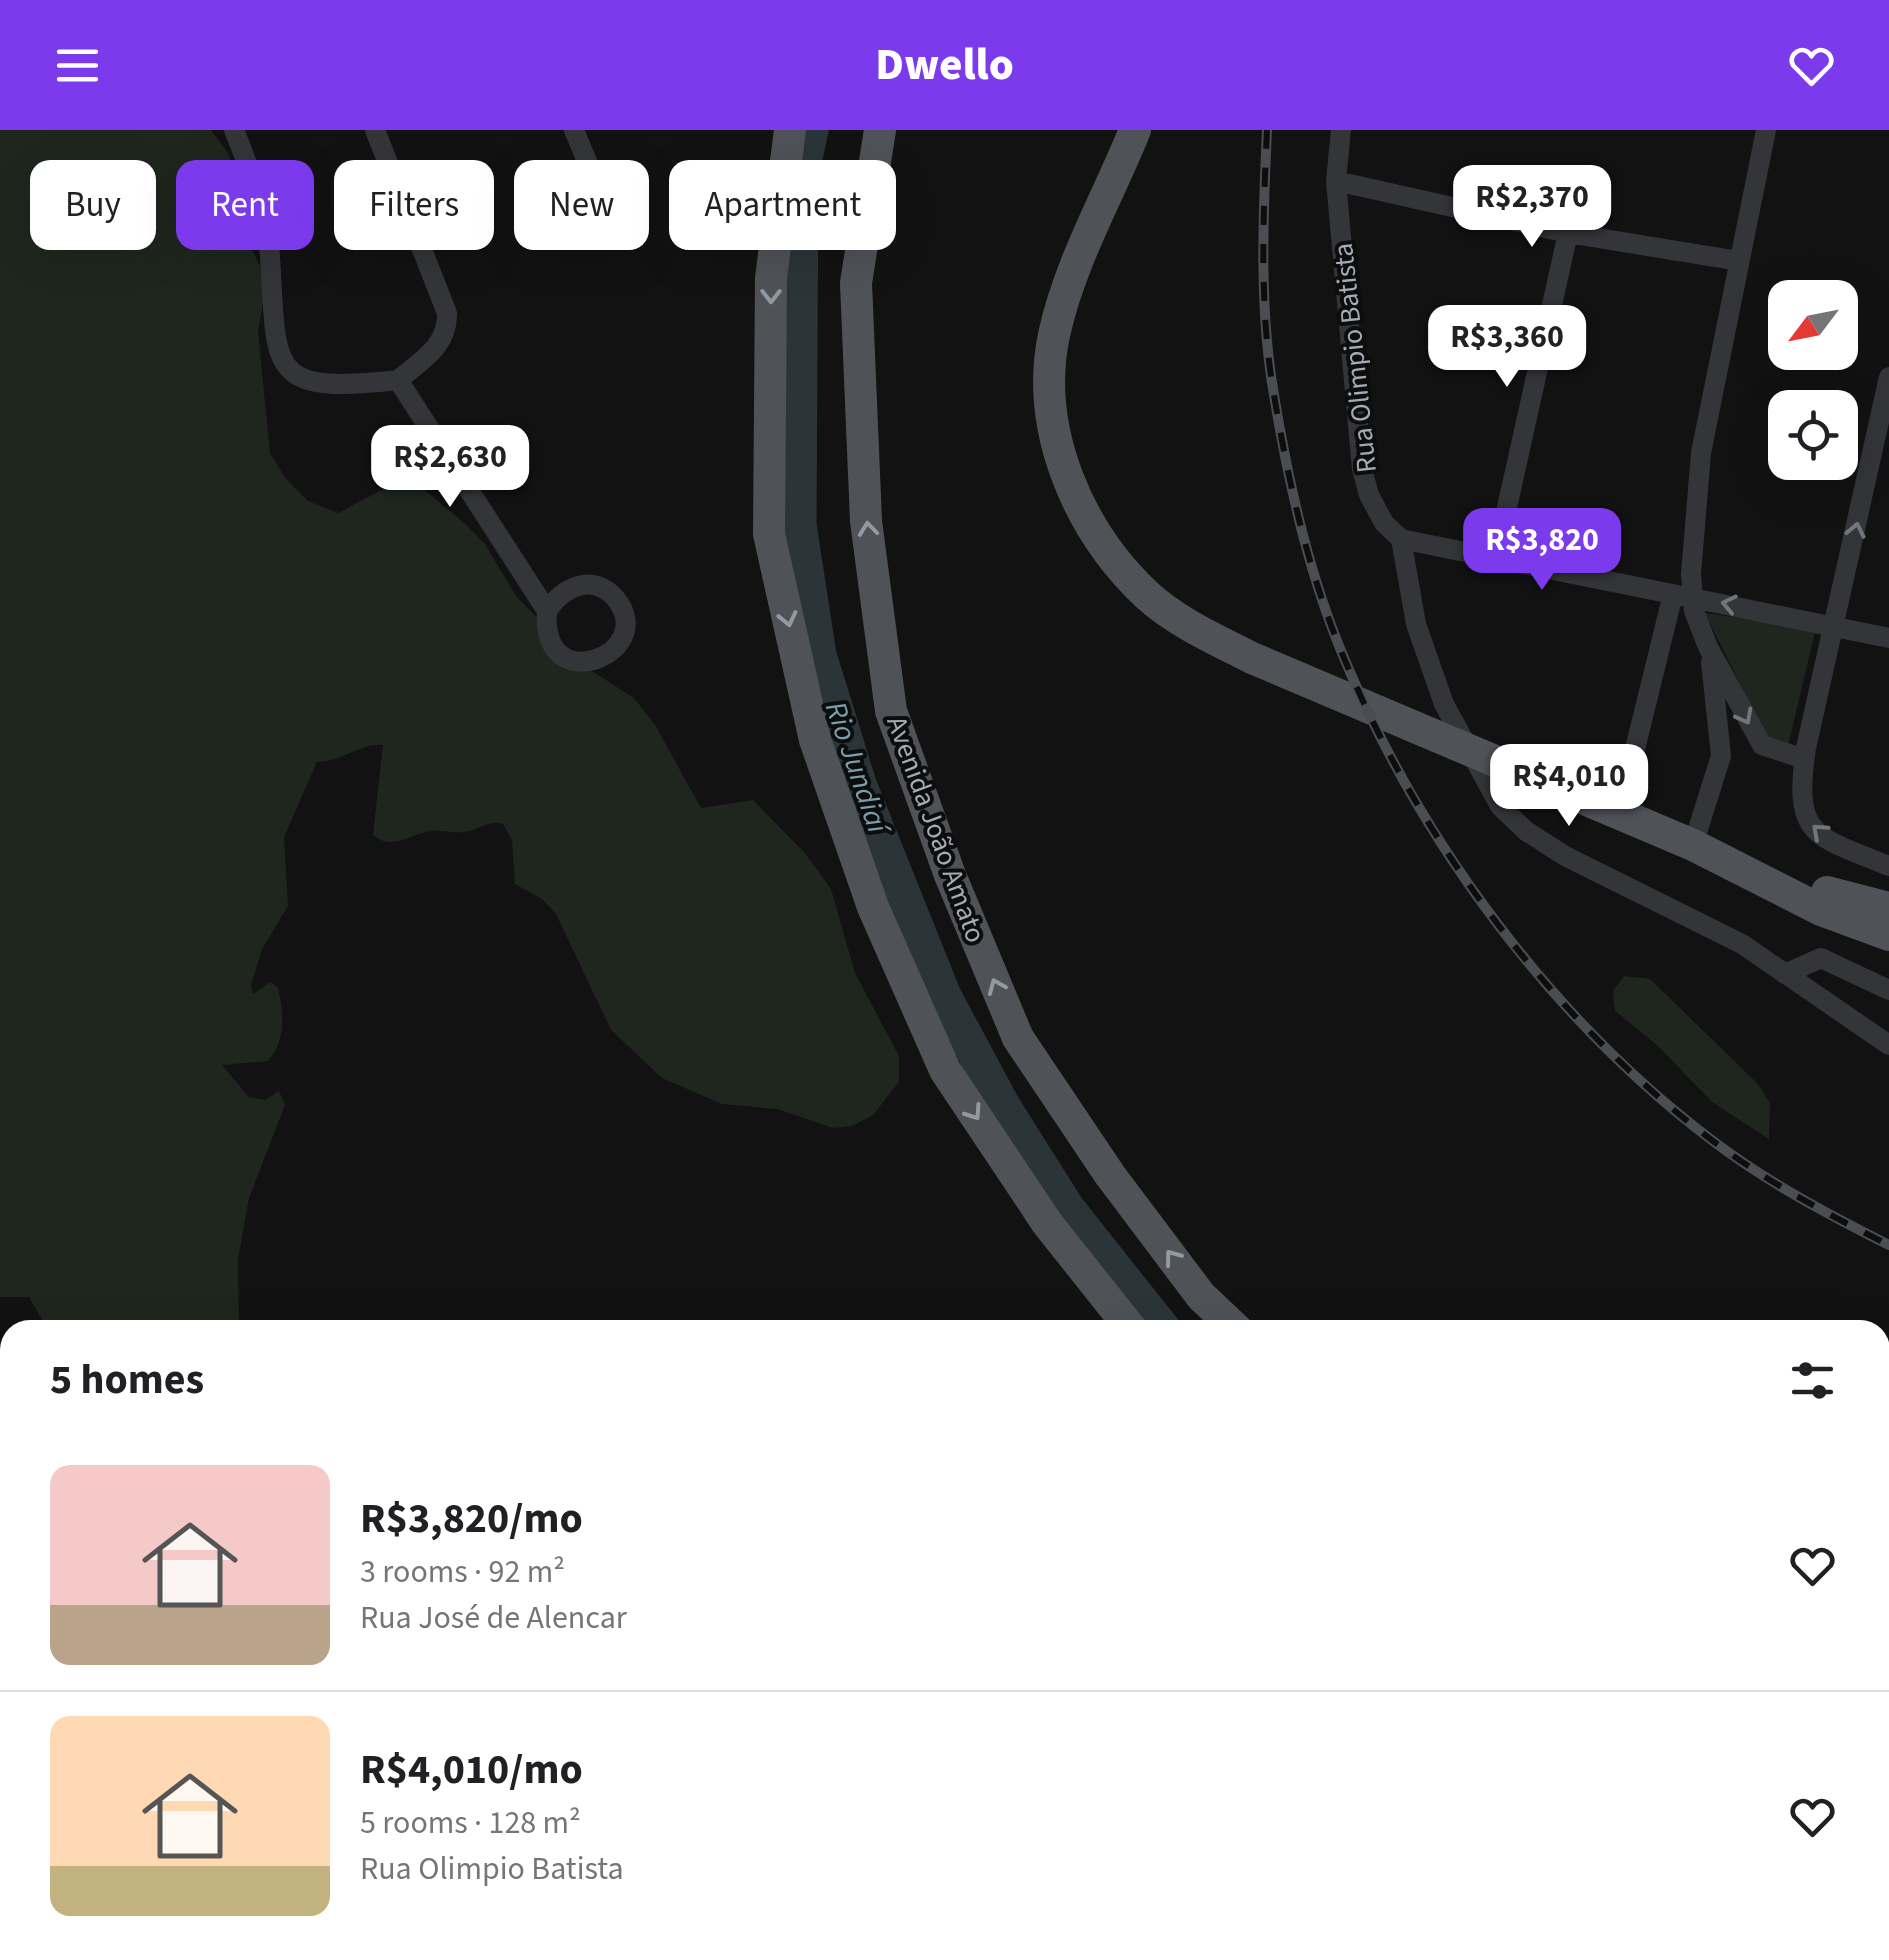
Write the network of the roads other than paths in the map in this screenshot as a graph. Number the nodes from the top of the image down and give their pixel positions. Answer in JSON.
{"nodes":[{"id":1,"x":234,"y":130,"type":"edge"},
{"id":2,"x":374,"y":130,"type":"edge"},
{"id":3,"x":574,"y":130,"type":"edge"},
{"id":4,"x":790,"y":130,"type":"edge"},
{"id":5,"x":880,"y":130,"type":"edge"},
{"id":6,"x":1135,"y":130,"type":"edge"},
{"id":7,"x":1340,"y":130,"type":"edge"},
{"id":8,"x":1766,"y":130,"type":"edge"},
{"id":9,"x":586,"y":160,"type":"edge"},
{"id":10,"x":1336,"y":181,"type":"junction"},
{"id":11,"x":1568,"y":233,"type":"junction"},
{"id":12,"x":1738,"y":261,"type":"junction"},
{"id":13,"x":1889,"y":377,"type":"edge"},
{"id":14,"x":398,"y":380,"type":"junction"},
{"id":15,"x":1401,"y":539,"type":"junction"},
{"id":16,"x":1496,"y":557,"type":"junction"},
{"id":17,"x":1682,"y":595,"type":"junction"},
{"id":18,"x":547,"y":611,"type":"junction"},
{"id":19,"x":1836,"y":626,"type":"junction"},
{"id":20,"x":1889,"y":638,"type":"edge"},
{"id":21,"x":1708,"y":647,"type":"junction"},
{"id":22,"x":1635,"y":749,"type":"dead end"},
{"id":23,"x":1804,"y":759,"type":"junction"},
{"id":24,"x":1693,"y":845,"type":"junction"},
{"id":25,"x":1889,"y":866,"type":"edge"},
{"id":26,"x":1769,"y":880,"type":"junction"},
{"id":27,"x":1889,"y":908,"type":"edge"},
{"id":28,"x":1889,"y":934,"type":"edge"},
{"id":29,"x":1785,"y":974,"type":"junction"},
{"id":30,"x":1889,"y":990,"type":"edge"},
{"id":31,"x":1889,"y":1045,"type":"edge"},
{"id":32,"x":1124,"y":1320,"type":"edge"},
{"id":33,"x":1227,"y":1320,"type":"edge"}],
"edges":[{"from":1,"to":14,"type":"street"},
{"from":2,"to":14,"type":"street"},
{"from":3,"to":9,"type":"street"},
{"from":4,"to":32,"type":"main road","one_way":true},
{"from":33,"to":5,"type":"main road","name":"Avenida João Amato","one_way":true},
{"from":6,"to":24,"type":"main road"},
{"from":7,"to":10,"type":"street","name":"Rua Olimpio Batista"},
{"from":8,"to":12,"type":"street"},
{"from":10,"to":11,"type":"street"},
{"from":10,"to":15,"type":"street","name":"Rua Olimpio Batista"},
{"from":11,"to":12,"type":"street"},
{"from":11,"to":16,"type":"street"},
{"from":12,"to":17,"type":"street"},
{"from":19,"to":13,"type":"street","one_way":true},
{"from":14,"to":18,"type":"street"},
{"from":15,"to":16,"type":"street"},
{"from":15,"to":29,"type":"street","name":"Rua Olimpio Batista"},
{"from":16,"to":17,"type":"street"},
{"from":19,"to":17,"type":"street","one_way":true},
{"from":17,"to":21,"type":"street"},
{"from":17,"to":22,"type":"street"},
{"from":18,"to":18,"type":"street"},
{"from":19,"to":20,"type":"street"},
{"from":19,"to":23,"type":"street"},
{"from":21,"to":23,"type":"street","one_way":true},
{"from":21,"to":24,"type":"street"},
{"from":25,"to":23,"type":"street","one_way":true},
{"from":24,"to":26,"type":"main road"},
{"from":26,"to":27,"type":"main road"},
{"from":26,"to":28,"type":"main road"},
{"from":29,"to":30,"type":"street"},
{"from":29,"to":31,"type":"street","name":"Rua Olimpio Batista"}]}
